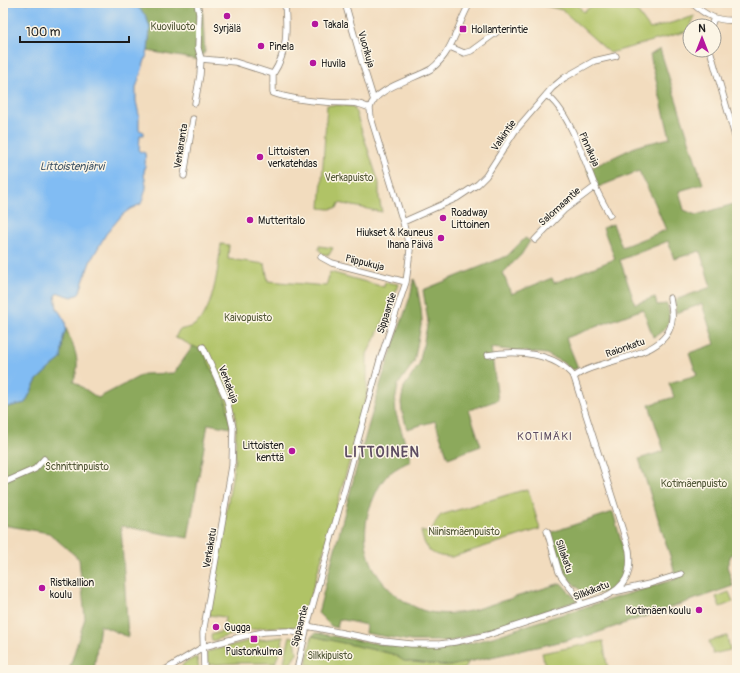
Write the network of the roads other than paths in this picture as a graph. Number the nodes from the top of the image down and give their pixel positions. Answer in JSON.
{"nodes":[{"id":1,"x":197,"y":3,"type":"edge"},
{"id":2,"x":285,"y":3,"type":"edge"},
{"id":3,"x":345,"y":3,"type":"edge"},
{"id":4,"x":470,"y":3,"type":"edge"},
{"id":5,"x":692,"y":3,"type":"edge"},
{"id":6,"x":714,"y":18,"type":"edge"},
{"id":7,"x":722,"y":20,"type":"edge"},
{"id":8,"x":737,"y":20,"type":"edge"},
{"id":9,"x":501,"y":29,"type":"dead end"},
{"id":10,"x":450,"y":47,"type":"junction"},
{"id":11,"x":616,"y":56,"type":"dead end"},
{"id":12,"x":712,"y":58,"type":"edge"},
{"id":13,"x":201,"y":59,"type":"junction"},
{"id":14,"x":273,"y":74,"type":"junction"},
{"id":15,"x":546,"y":95,"type":"junction"},
{"id":16,"x":374,"y":101,"type":"junction"},
{"id":17,"x":195,"y":104,"type":"dead end"},
{"id":18,"x":370,"y":108,"type":"junction"},
{"id":19,"x":193,"y":119,"type":"dead end"},
{"id":20,"x":737,"y":143,"type":"edge"},
{"id":21,"x":184,"y":176,"type":"dead end"},
{"id":22,"x":596,"y":186,"type":"junction"},
{"id":23,"x":610,"y":215,"type":"dead end"},
{"id":24,"x":403,"y":222,"type":"junction"},
{"id":25,"x":535,"y":240,"type":"dead end"},
{"id":26,"x":321,"y":258,"type":"dead end"},
{"id":27,"x":406,"y":282,"type":"junction"},
{"id":28,"x":670,"y":298,"type":"dead end"},
{"id":29,"x":203,"y":347,"type":"dead end"},
{"id":30,"x":488,"y":355,"type":"dead end"},
{"id":31,"x":574,"y":377,"type":"junction"},
{"id":32,"x":233,"y":428,"type":"joint"},
{"id":33,"x":44,"y":459,"type":"dead end"},
{"id":34,"x":3,"y":483,"type":"edge"},
{"id":35,"x":547,"y":531,"type":"dead end"},
{"id":36,"x":681,"y":574,"type":"dead end"},
{"id":37,"x":614,"y":592,"type":"junction"},
{"id":38,"x":582,"y":604,"type":"junction"},
{"id":39,"x":307,"y":626,"type":"junction"},
{"id":40,"x":305,"y":634,"type":"junction"},
{"id":41,"x":203,"y":647,"type":"junction"},
{"id":42,"x":166,"y":670,"type":"edge"},
{"id":43,"x":204,"y":670,"type":"edge"},
{"id":44,"x":297,"y":670,"type":"edge"}],
"edges":[{"from":1,"to":13,"type":"street"},
{"from":2,"to":14,"type":"street"},
{"from":3,"to":16,"type":"street","name":"Vuorikuja"},
{"from":4,"to":10,"type":"street"},
{"from":5,"to":6,"type":"street"},
{"from":7,"to":8,"type":"street"},
{"from":9,"to":10,"type":"street"},
{"from":10,"to":16,"type":"street"},
{"from":11,"to":15,"type":"street","name":"Valkintie"},
{"from":12,"to":20,"type":"street"},
{"from":13,"to":14,"type":"street"},
{"from":13,"to":17,"type":"street"},
{"from":14,"to":18,"type":"street"},
{"from":15,"to":22,"type":"street","name":"Pinnikuja"},
{"from":15,"to":24,"type":"street","name":"Valkintie"},
{"from":16,"to":18,"type":"street"},
{"from":18,"to":24,"type":"street","name":"Sippaantie"},
{"from":19,"to":21,"type":"street","name":"Verkaranta"},
{"from":22,"to":23,"type":"street","name":"Pinnikuja"},
{"from":22,"to":25,"type":"street","name":"Salomaantie"},
{"from":24,"to":27,"type":"street","name":"Sippaantie"},
{"from":26,"to":27,"type":"street","name":"Piippukuja"},
{"from":27,"to":39,"type":"street","name":"Sippaantie"},
{"from":28,"to":31,"type":"street","name":"Raionkatu"},
{"from":29,"to":32,"type":"street","name":"Verkakuja"},
{"from":30,"to":31,"type":"street"},
{"from":31,"to":37,"type":"street","name":"Silkkikatu"},
{"from":32,"to":41,"type":"street","name":"Verkakatu"},
{"from":33,"to":34,"type":"street"},
{"from":35,"to":38,"type":"street","name":"Sillakatu"},
{"from":36,"to":37,"type":"street"},
{"from":37,"to":38,"type":"street","name":"Silkkikatu"},
{"from":38,"to":39,"type":"street","name":"Silkkikatu"},
{"from":39,"to":40,"type":"street","name":"Sippaantie"},
{"from":40,"to":41,"type":"street"},
{"from":40,"to":44,"type":"street","name":"Sippaantie"},
{"from":41,"to":42,"type":"street"},
{"from":41,"to":43,"type":"street","name":"Verkakatu"}]}
